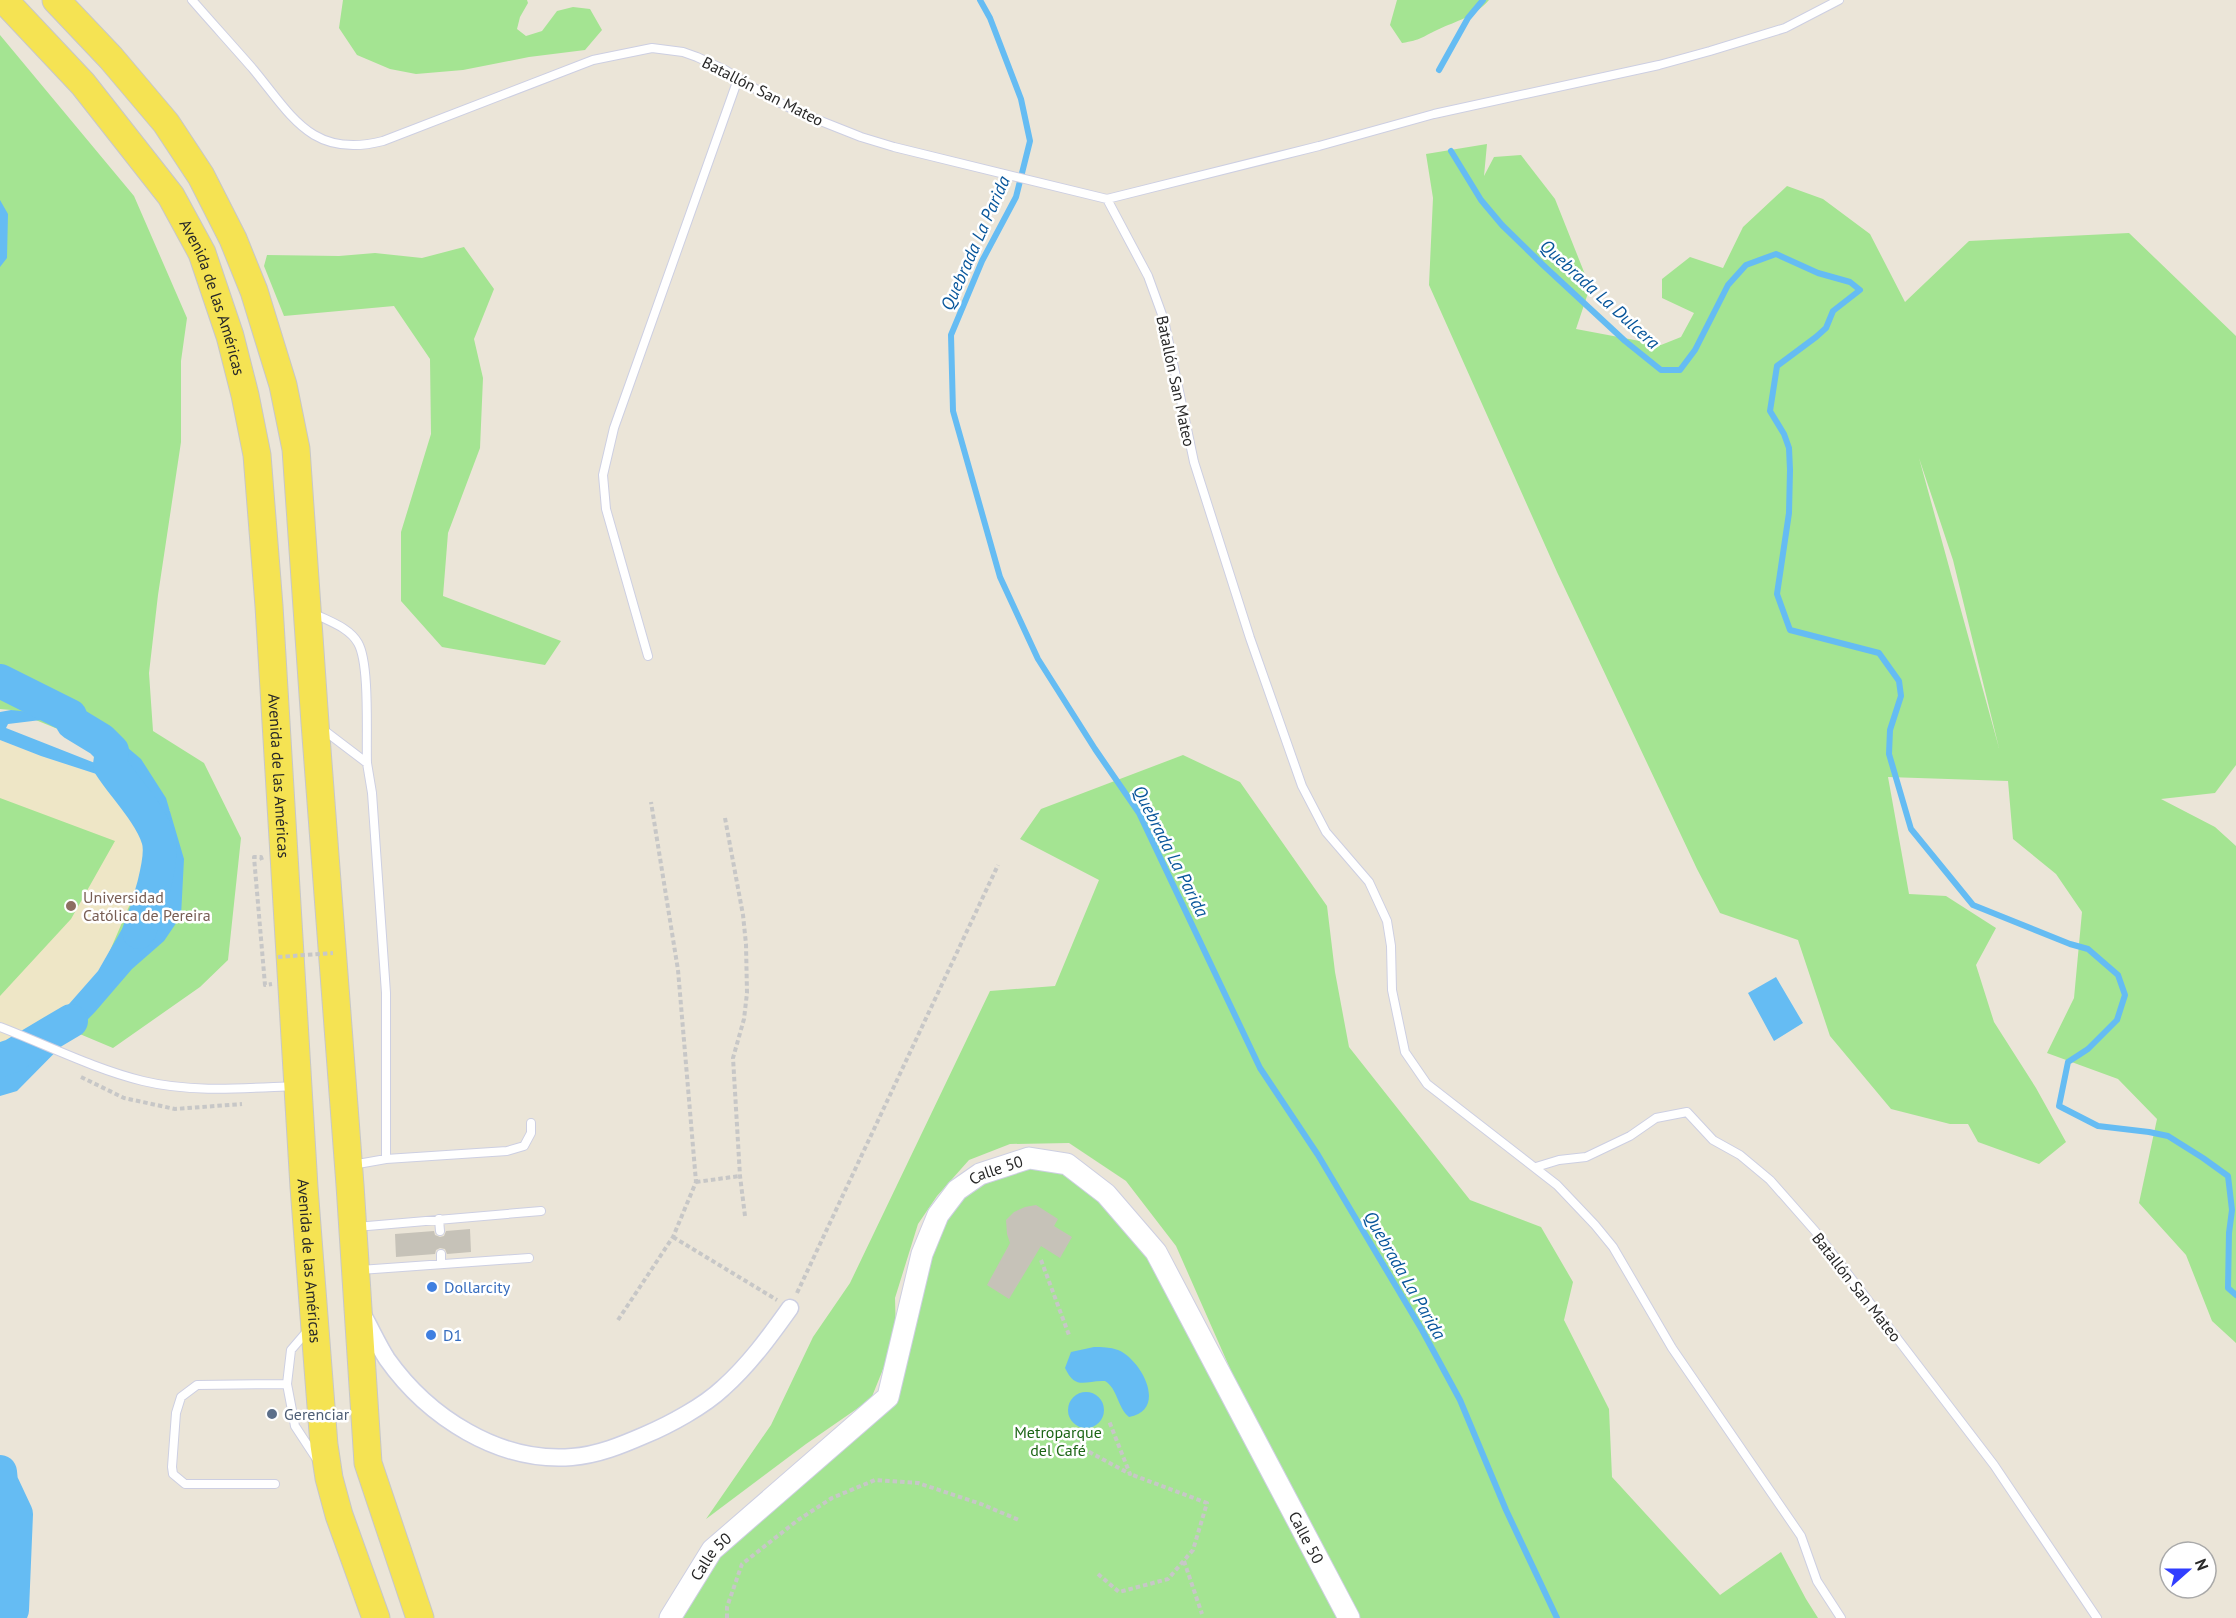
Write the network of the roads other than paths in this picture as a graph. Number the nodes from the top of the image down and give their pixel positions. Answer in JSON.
{"nodes":[{"id":1,"x":4,"y":0,"type":"edge"},
{"id":2,"x":56,"y":0,"type":"edge"},
{"id":3,"x":192,"y":0,"type":"edge"},
{"id":4,"x":1839,"y":0,"type":"edge"},
{"id":5,"x":738,"y":79,"type":"junction"},
{"id":6,"x":1107,"y":199,"type":"junction"},
{"id":7,"x":308,"y":611,"type":"junction"},
{"id":8,"x":648,"y":656,"type":"dead end"},
{"id":9,"x":315,"y":723,"type":"junction"},
{"id":10,"x":367,"y":763,"type":"junction"},
{"id":11,"x":0,"y":1027,"type":"edge"},
{"id":12,"x":298,"y":1086,"type":"junction"},
{"id":13,"x":531,"y":1123,"type":"dead end"},
{"id":14,"x":386,"y":1159,"type":"junction"},
{"id":15,"x":349,"y":1166,"type":"junction"},
{"id":16,"x":1536,"y":1167,"type":"junction"},
{"id":17,"x":541,"y":1211,"type":"dead end"},
{"id":18,"x":439,"y":1220,"type":"junction"},
{"id":19,"x":352,"y":1227,"type":"junction"},
{"id":20,"x":440,"y":1231,"type":"dead end"},
{"id":21,"x":529,"y":1258,"type":"dead end"},
{"id":22,"x":356,"y":1271,"type":"junction"},
{"id":23,"x":359,"y":1306,"type":"junction"},
{"id":24,"x":790,"y":1308,"type":"road end"},
{"id":25,"x":316,"y":1322,"type":"junction"},
{"id":26,"x":387,"y":1359,"type":"junction"},
{"id":27,"x":362,"y":1374,"type":"junction"},
{"id":28,"x":286,"y":1384,"type":"junction"},
{"id":29,"x":329,"y":1478,"type":"junction"},
{"id":30,"x":275,"y":1484,"type":"dead end"},
{"id":31,"x":376,"y":1618,"type":"edge"},
{"id":32,"x":420,"y":1618,"type":"edge"},
{"id":33,"x":670,"y":1618,"type":"edge"},
{"id":34,"x":1348,"y":1618,"type":"edge"},
{"id":35,"x":1840,"y":1618,"type":"edge"},
{"id":36,"x":2097,"y":1618,"type":"edge"}],
"edges":[{"from":1,"to":12,"type":"main road","name":"Avenida de las Américas"},
{"from":2,"to":7,"type":"main road"},
{"from":3,"to":5,"type":"lane","name":"Batallón San Mateo"},
{"from":4,"to":6,"type":"lane"},
{"from":5,"to":6,"type":"lane","name":"Batallón San Mateo"},
{"from":5,"to":8,"type":"lane"},
{"from":6,"to":16,"type":"lane","name":"Batallón San Mateo"},
{"from":7,"to":9,"type":"main road"},
{"from":7,"to":10,"type":"lane"},
{"from":9,"to":10,"type":"lane"},
{"from":9,"to":15,"type":"main road"},
{"from":10,"to":14,"type":"lane"},
{"from":11,"to":12,"type":"lane"},
{"from":12,"to":25,"type":"main road","name":"Avenida de las Américas"},
{"from":13,"to":14,"type":"lane"},
{"from":14,"to":15,"type":"lane"},
{"from":15,"to":19,"type":"main road"},
{"from":16,"to":35,"type":"lane","name":"Batallón San Mateo"},
{"from":16,"to":36,"type":"lane","name":"Batallón San Mateo"},
{"from":17,"to":18,"type":"lane"},
{"from":18,"to":19,"type":"lane"},
{"from":18,"to":20,"type":"lane"},
{"from":19,"to":22,"type":"main road"},
{"from":21,"to":22,"type":"lane"},
{"from":22,"to":23,"type":"main road"},
{"from":23,"to":26,"type":"street"},
{"from":23,"to":27,"type":"main road"},
{"from":24,"to":26,"type":"street"},
{"from":25,"to":28,"type":"lane"},
{"from":25,"to":29,"type":"main road","name":"Avenida de las Américas"},
{"from":26,"to":27,"type":"street"},
{"from":27,"to":32,"type":"main road"},
{"from":28,"to":29,"type":"lane"},
{"from":28,"to":30,"type":"lane"},
{"from":29,"to":31,"type":"main road","name":"Avenida de las Américas"},
{"from":33,"to":34,"type":"street","name":"Calle 50"}]}
